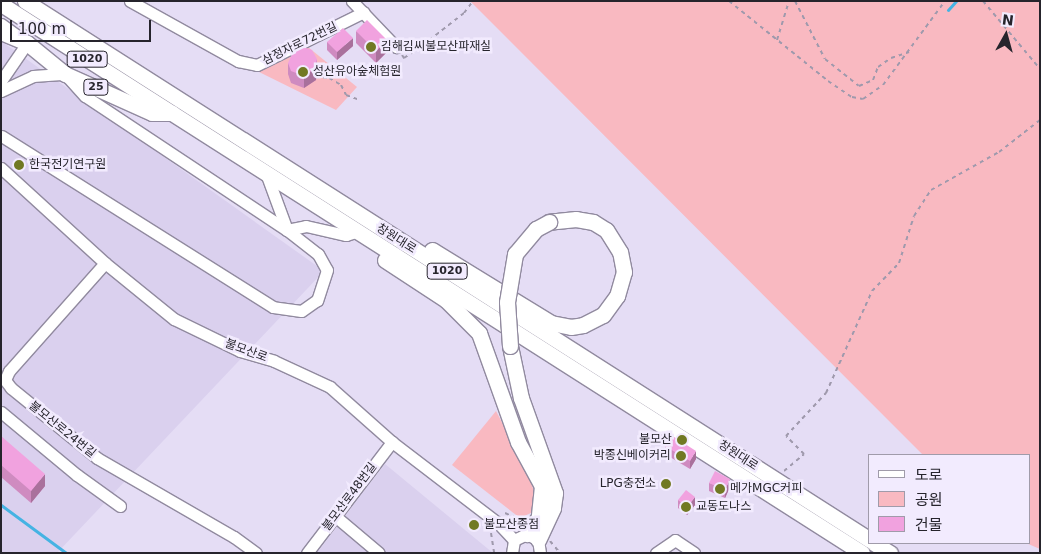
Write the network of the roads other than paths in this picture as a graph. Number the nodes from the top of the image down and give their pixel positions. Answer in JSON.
{"nodes":[{"id":1,"x":25,"y":1,"type":"edge"},
{"id":2,"x":130,"y":1,"type":"edge"},
{"id":3,"x":352,"y":1,"type":"edge"},
{"id":4,"x":1,"y":4,"type":"edge"},
{"id":5,"x":364,"y":12,"type":"junction"},
{"id":6,"x":1,"y":24,"type":"edge"},
{"id":7,"x":1,"y":32,"type":"edge"},
{"id":8,"x":27,"y":43,"type":"junction"},
{"id":9,"x":396,"y":47,"type":"road end"},
{"id":10,"x":65,"y":74,"type":"junction"},
{"id":11,"x":1,"y":80,"type":"edge"},
{"id":12,"x":1,"y":91,"type":"edge"},
{"id":13,"x":172,"y":113,"type":"junction"},
{"id":14,"x":1,"y":136,"type":"edge"},
{"id":15,"x":1,"y":168,"type":"edge"},
{"id":16,"x":266,"y":173,"type":"junction"},
{"id":17,"x":287,"y":230,"type":"junction"},
{"id":18,"x":361,"y":233,"type":"junction"},
{"id":19,"x":392,"y":236,"type":"junction"},
{"id":20,"x":104,"y":263,"type":"junction"},
{"id":21,"x":1,"y":412,"type":"edge"},
{"id":22,"x":392,"y":442,"type":"junction"},
{"id":23,"x":120,"y":506,"type":"dead end"},
{"id":24,"x":335,"y":516,"type":"junction"},
{"id":25,"x":534,"y":539,"type":"edge"},
{"id":26,"x":868,"y":539,"type":"edge"},
{"id":27,"x":876,"y":544,"type":"edge"},
{"id":28,"x":256,"y":553,"type":"edge"},
{"id":29,"x":307,"y":553,"type":"edge"},
{"id":30,"x":379,"y":553,"type":"edge"},
{"id":31,"x":512,"y":553,"type":"edge"},
{"id":32,"x":656,"y":553,"type":"edge"},
{"id":33,"x":694,"y":553,"type":"edge"},
{"id":34,"x":862,"y":553,"type":"edge"},
{"id":35,"x":890,"y":553,"type":"edge"}],
"edges":[{"from":1,"to":19,"type":"main road","name":"창원대로","number":"1020"},
{"from":2,"to":5,"type":"street","name":"삼정자로72번길"},
{"from":3,"to":5,"type":"street"},
{"from":4,"to":13,"type":"main road","name":"창원대로","number":"1020"},
{"from":5,"to":9,"type":"street"},
{"from":6,"to":8,"type":"street"},
{"from":7,"to":8,"type":"main road","name":"창원대로","number":"25"},
{"from":8,"to":10,"type":"main road","name":"창원대로","number":"25"},
{"from":8,"to":11,"type":"street"},
{"from":10,"to":12,"type":"street"},
{"from":10,"to":13,"type":"main road","name":"창원대로","number":"25"},
{"from":10,"to":17,"type":"street"},
{"from":13,"to":16,"type":"main road","name":"창원대로","number":"1020"},
{"from":14,"to":17,"type":"street"},
{"from":15,"to":20,"type":"street","name":"불모산로"},
{"from":16,"to":17,"type":"street"},
{"from":16,"to":18,"type":"main road","name":"창원대로","number":"1020"},
{"from":17,"to":18,"type":"street"},
{"from":18,"to":25,"type":"main road"},
{"from":18,"to":34,"type":"main road","name":"창원대로","number":"1020"},
{"from":19,"to":25,"type":"main road","bridge":true},
{"from":19,"to":26,"type":"main road","name":"창원대로","number":"1020"},
{"from":20,"to":22,"type":"street","name":"불모산로"},
{"from":20,"to":28,"type":"street","name":"불모산로24번길"},
{"from":21,"to":23,"type":"street"},
{"from":22,"to":24,"type":"street","name":"불모산로48번길"},
{"from":22,"to":25,"type":"street","name":"불모산로"},
{"from":24,"to":29,"type":"street","name":"불모산로48번길"},
{"from":24,"to":30,"type":"street"},
{"from":25,"to":31,"type":"street"},
{"from":27,"to":35,"type":"main road"},
{"from":32,"to":33,"type":"street"}]}
